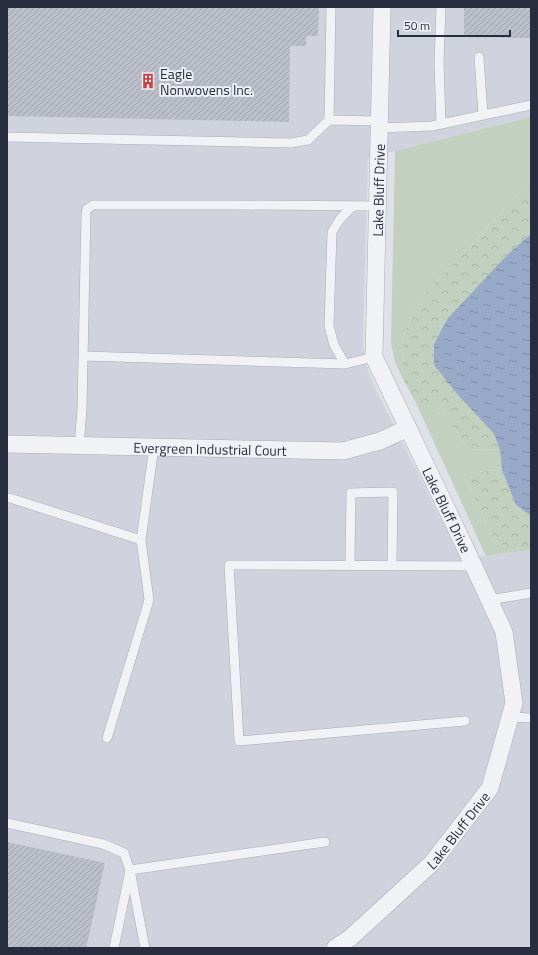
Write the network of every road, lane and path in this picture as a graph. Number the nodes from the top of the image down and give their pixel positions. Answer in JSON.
{"nodes":[{"id":1,"x":331,"y":7,"type":"edge"},
{"id":2,"x":382,"y":7,"type":"edge"},
{"id":3,"x":442,"y":7,"type":"edge"},
{"id":4,"x":479,"y":57,"type":"dead end"},
{"id":5,"x":531,"y":105,"type":"edge"},
{"id":6,"x":483,"y":115,"type":"junction"},
{"id":7,"x":329,"y":120,"type":"junction"},
{"id":8,"x":440,"y":124,"type":"junction"},
{"id":9,"x":379,"y":125,"type":"junction"},
{"id":10,"x":7,"y":137,"type":"edge"},
{"id":11,"x":353,"y":206,"type":"junction"},
{"id":12,"x":377,"y":206,"type":"junction"},
{"id":13,"x":83,"y":356,"type":"junction"},
{"id":14,"x":374,"y":357,"type":"junction"},
{"id":15,"x":345,"y":364,"type":"junction"},
{"id":16,"x":408,"y":428,"type":"junction"},
{"id":17,"x":7,"y":444,"type":"edge"},
{"id":18,"x":79,"y":446,"type":"junction"},
{"id":19,"x":154,"y":447,"type":"junction"},
{"id":20,"x":10,"y":498,"type":"dead end"},
{"id":21,"x":141,"y":540,"type":"junction"},
{"id":22,"x":350,"y":565,"type":"junction"},
{"id":23,"x":392,"y":565,"type":"junction"},
{"id":24,"x":474,"y":566,"type":"junction"},
{"id":25,"x":531,"y":594,"type":"edge"},
{"id":26,"x":489,"y":600,"type":"junction"},
{"id":27,"x":510,"y":717,"type":"junction"},
{"id":28,"x":531,"y":718,"type":"edge"},
{"id":29,"x":465,"y":721,"type":"dead end"},
{"id":30,"x":107,"y":738,"type":"dead end"},
{"id":31,"x":7,"y":823,"type":"edge"},
{"id":32,"x":325,"y":842,"type":"dead end"},
{"id":33,"x":130,"y":870,"type":"junction"},
{"id":34,"x":114,"y":948,"type":"edge"},
{"id":35,"x":145,"y":948,"type":"edge"},
{"id":36,"x":335,"y":948,"type":"edge"}],
"edges":[{"from":1,"to":7,"type":"lane"},
{"from":2,"to":9,"type":"street","name":"Lake Bluff Drive"},
{"from":3,"to":8,"type":"lane"},
{"from":4,"to":6,"type":"lane"},
{"from":5,"to":6,"type":"lane"},
{"from":6,"to":8,"type":"lane"},
{"from":7,"to":9,"type":"lane"},
{"from":7,"to":10,"type":"lane"},
{"from":8,"to":9,"type":"lane"},
{"from":9,"to":12,"type":"street","name":"Lake Bluff Drive"},
{"from":11,"to":12,"type":"lane"},
{"from":11,"to":13,"type":"lane"},
{"from":11,"to":15,"type":"lane"},
{"from":12,"to":14,"type":"street","name":"Lake Bluff Drive"},
{"from":13,"to":15,"type":"lane"},
{"from":13,"to":18,"type":"lane"},
{"from":14,"to":15,"type":"lane"},
{"from":14,"to":16,"type":"street","name":"Lake Bluff Drive"},
{"from":16,"to":19,"type":"street","name":"Evergreen Industrial Court"},
{"from":16,"to":24,"type":"street","name":"Lake Bluff Drive"},
{"from":17,"to":18,"type":"street","name":"Evergreen Industrial Court"},
{"from":18,"to":19,"type":"street","name":"Evergreen Industrial Court"},
{"from":19,"to":21,"type":"lane"},
{"from":20,"to":21,"type":"lane"},
{"from":21,"to":30,"type":"lane"},
{"from":22,"to":23,"type":"lane"},
{"from":22,"to":23,"type":"lane"},
{"from":22,"to":29,"type":"lane"},
{"from":23,"to":24,"type":"lane"},
{"from":24,"to":26,"type":"street","name":"Lake Bluff Drive"},
{"from":25,"to":26,"type":"lane"},
{"from":26,"to":27,"type":"street","name":"Lake Bluff Drive"},
{"from":27,"to":28,"type":"lane"},
{"from":27,"to":36,"type":"street","name":"Lake Bluff Drive"},
{"from":31,"to":33,"type":"lane"},
{"from":32,"to":33,"type":"lane"},
{"from":33,"to":34,"type":"lane"},
{"from":33,"to":35,"type":"lane"}]}
